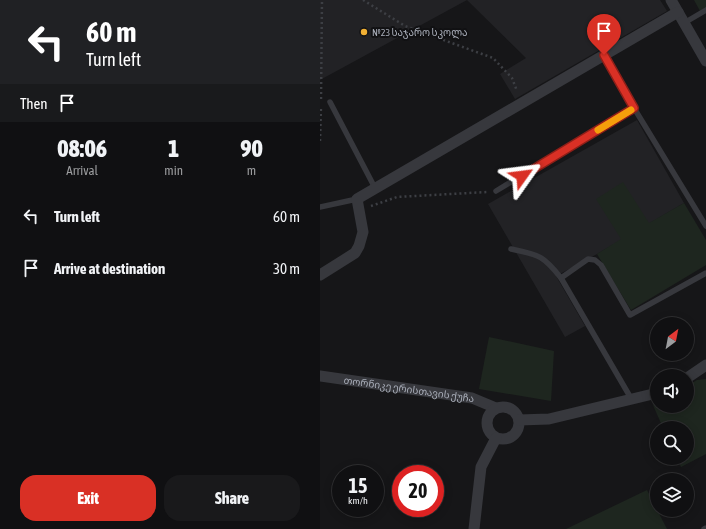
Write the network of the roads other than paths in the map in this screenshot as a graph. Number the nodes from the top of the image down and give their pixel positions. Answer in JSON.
{"nodes":[{"id":1,"x":671,"y":0,"type":"edge"},
{"id":2,"x":706,"y":10,"type":"edge"},
{"id":3,"x":678,"y":12,"type":"junction"},
{"id":4,"x":684,"y":23,"type":"junction"},
{"id":5,"x":604,"y":55,"type":"junction"},
{"id":6,"x":706,"y":61,"type":"edge"},
{"id":7,"x":330,"y":102,"type":"dead end"},
{"id":8,"x":634,"y":108,"type":"junction"},
{"id":9,"x":375,"y":188,"type":"junction"},
{"id":10,"x":496,"y":192,"type":"road end"},
{"id":11,"x":357,"y":199,"type":"junction"},
{"id":12,"x":320,"y":207,"type":"edge"},
{"id":13,"x":706,"y":226,"type":"edge"},
{"id":14,"x":511,"y":249,"type":"dead end"},
{"id":15,"x":706,"y":273,"type":"edge"},
{"id":16,"x":320,"y":275,"type":"edge"},
{"id":17,"x":561,"y":278,"type":"junction"},
{"id":18,"x":706,"y":365,"type":"edge"},
{"id":19,"x":694,"y":373,"type":"edge"},
{"id":20,"x":320,"y":376,"type":"edge"},
{"id":21,"x":650,"y":395,"type":"edge"},
{"id":22,"x":632,"y":400,"type":"junction"},
{"id":23,"x":496,"y":408,"type":"junction"},
{"id":24,"x":519,"y":420,"type":"junction"},
{"id":25,"x":496,"y":438,"type":"junction"},
{"id":26,"x":474,"y":529,"type":"edge"}],
"edges":[{"from":1,"to":3,"type":"street"},
{"from":2,"to":4,"type":"lane"},
{"from":3,"to":4,"type":"street"},
{"from":3,"to":5,"type":"street"},
{"from":4,"to":6,"type":"street"},
{"from":5,"to":8,"type":"lane"},
{"from":5,"to":9,"type":"street"},
{"from":7,"to":9,"type":"lane"},
{"from":8,"to":10,"type":"lane"},
{"from":8,"to":13,"type":"lane"},
{"from":9,"to":11,"type":"street"},
{"from":11,"to":12,"type":"lane"},
{"from":11,"to":16,"type":"street"},
{"from":14,"to":17,"type":"lane"},
{"from":15,"to":17,"type":"lane"},
{"from":17,"to":22,"type":"lane"},
{"from":18,"to":19,"type":"street"},
{"from":20,"to":23,"type":"street","name":"თორნიკე ერისთავის ქუჩა"},
{"from":21,"to":22,"type":"street"},
{"from":22,"to":24,"type":"street"},
{"from":23,"to":24,"type":"street"},
{"from":23,"to":25,"type":"street"},
{"from":24,"to":25,"type":"street"},
{"from":25,"to":26,"type":"street"}]}
